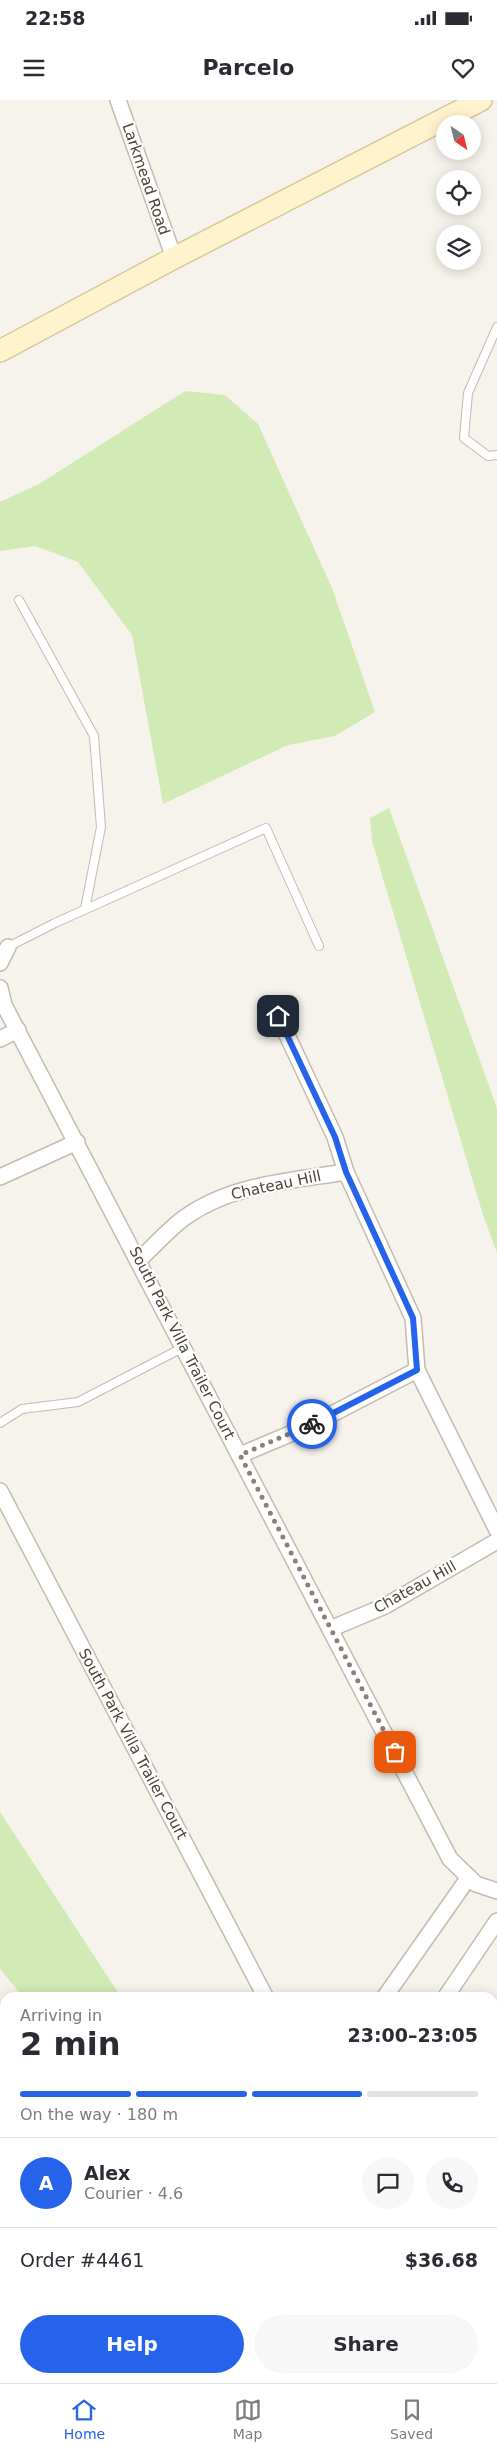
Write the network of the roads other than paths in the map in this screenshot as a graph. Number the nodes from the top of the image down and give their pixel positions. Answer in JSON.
{"nodes":[{"id":1,"x":118,"y":100,"type":"edge"},
{"id":2,"x":481,"y":100,"type":"edge"},
{"id":3,"x":174,"y":258,"type":"junction"},
{"id":4,"x":497,"y":326,"type":"edge"},
{"id":5,"x":0,"y":351,"type":"edge"},
{"id":6,"x":497,"y":455,"type":"edge"},
{"id":7,"x":19,"y":600,"type":"dead end"},
{"id":8,"x":85,"y":909,"type":"junction"},
{"id":9,"x":319,"y":946,"type":"dead end"},
{"id":10,"x":8,"y":947,"type":"joint"},
{"id":11,"x":0,"y":963,"type":"edge"},
{"id":12,"x":0,"y":988,"type":"edge"},
{"id":13,"x":278,"y":1016,"type":"dead end"},
{"id":14,"x":18,"y":1030,"type":"junction"},
{"id":15,"x":0,"y":1039,"type":"edge"},
{"id":16,"x":77,"y":1142,"type":"junction"},
{"id":17,"x":346,"y":1172,"type":"junction"},
{"id":18,"x":0,"y":1177,"type":"edge"},
{"id":19,"x":139,"y":1260,"type":"junction"},
{"id":20,"x":184,"y":1347,"type":"junction"},
{"id":21,"x":417,"y":1370,"type":"junction"},
{"id":22,"x":0,"y":1423,"type":"edge"},
{"id":23,"x":240,"y":1455,"type":"junction"},
{"id":24,"x":0,"y":1491,"type":"edge"},
{"id":25,"x":497,"y":1530,"type":"edge"},
{"id":26,"x":497,"y":1541,"type":"edge"},
{"id":27,"x":330,"y":1629,"type":"junction"},
{"id":28,"x":469,"y":1876,"type":"junction"},
{"id":29,"x":497,"y":1891,"type":"edge"},
{"id":30,"x":497,"y":1921,"type":"edge"},
{"id":31,"x":263,"y":1992,"type":"edge"},
{"id":32,"x":388,"y":1992,"type":"edge"},
{"id":33,"x":449,"y":1992,"type":"edge"}],
"edges":[{"from":1,"to":3,"type":"street","name":"Larkmead Road"},
{"from":2,"to":3,"type":"main road"},
{"from":3,"to":5,"type":"main road"},
{"from":4,"to":6,"type":"lane"},
{"from":7,"to":8,"type":"lane"},
{"from":8,"to":9,"type":"lane"},
{"from":8,"to":10,"type":"lane"},
{"from":10,"to":11,"type":"street"},
{"from":12,"to":14,"type":"street","name":"South Park Villa Trailer Court"},
{"from":13,"to":17,"type":"street"},
{"from":14,"to":15,"type":"street"},
{"from":14,"to":16,"type":"street","name":"South Park Villa Trailer Court"},
{"from":16,"to":18,"type":"street"},
{"from":16,"to":19,"type":"street","name":"South Park Villa Trailer Court"},
{"from":17,"to":19,"type":"street","name":"Chateau Hill"},
{"from":17,"to":21,"type":"street"},
{"from":19,"to":20,"type":"street","name":"South Park Villa Trailer Court"},
{"from":20,"to":22,"type":"lane"},
{"from":20,"to":23,"type":"street","name":"South Park Villa Trailer Court"},
{"from":21,"to":23,"type":"street"},
{"from":21,"to":25,"type":"street"},
{"from":23,"to":27,"type":"street","name":"South Park Villa Trailer Court"},
{"from":24,"to":31,"type":"street","name":"South Park Villa Trailer Court"},
{"from":26,"to":27,"type":"street","name":"Chateau Hill"},
{"from":27,"to":28,"type":"street","name":"South Park Villa Trailer Court"},
{"from":28,"to":29,"type":"street","name":"South Park Villa Trailer Court"},
{"from":28,"to":32,"type":"street"},
{"from":30,"to":33,"type":"street"}]}
